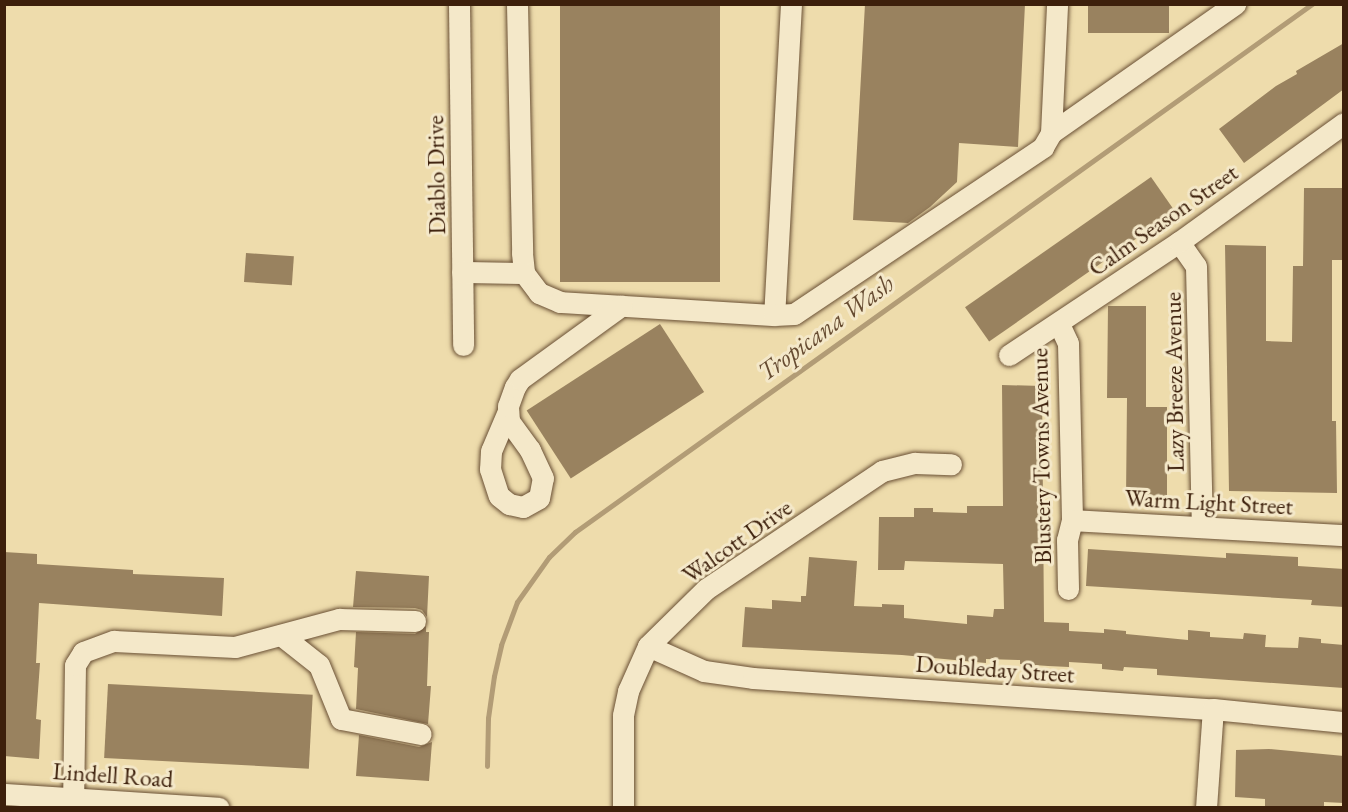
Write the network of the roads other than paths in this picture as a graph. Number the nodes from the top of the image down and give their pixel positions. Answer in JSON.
{"nodes":[{"id":1,"x":459,"y":4,"type":"edge"},
{"id":2,"x":517,"y":4,"type":"edge"},
{"id":3,"x":791,"y":4,"type":"edge"},
{"id":4,"x":1057,"y":4,"type":"edge"},
{"id":5,"x":1235,"y":4,"type":"edge"},
{"id":6,"x":1344,"y":123,"type":"edge"},
{"id":7,"x":1051,"y":133,"type":"junction"},
{"id":8,"x":1179,"y":242,"type":"junction"},
{"id":9,"x":462,"y":272,"type":"junction"},
{"id":10,"x":524,"y":273,"type":"junction"},
{"id":11,"x":621,"y":306,"type":"junction"},
{"id":12,"x":774,"y":315,"type":"junction"},
{"id":13,"x":1059,"y":324,"type":"junction"},
{"id":14,"x":464,"y":345,"type":"dead end"},
{"id":15,"x":1009,"y":355,"type":"dead end"},
{"id":16,"x":508,"y":411,"type":"dead end"},
{"id":17,"x":951,"y":464,"type":"dead end"},
{"id":18,"x":1072,"y":520,"type":"junction"},
{"id":19,"x":1202,"y":527,"type":"junction"},
{"id":20,"x":1344,"y":535,"type":"edge"},
{"id":21,"x":1068,"y":589,"type":"dead end"},
{"id":22,"x":415,"y":621,"type":"dead end"},
{"id":23,"x":281,"y":635,"type":"junction"},
{"id":24,"x":648,"y":646,"type":"junction"},
{"id":25,"x":1213,"y":709,"type":"junction"},
{"id":26,"x":1344,"y":722,"type":"edge"},
{"id":27,"x":421,"y":734,"type":"dead end"},
{"id":28,"x":4,"y":794,"type":"edge"},
{"id":29,"x":72,"y":803,"type":"edge"},
{"id":30,"x":219,"y":807,"type":"edge"},
{"id":31,"x":623,"y":807,"type":"edge"},
{"id":32,"x":1206,"y":807,"type":"edge"}],
"edges":[{"from":1,"to":9,"type":"street","name":"Diablo Drive"},
{"from":2,"to":10,"type":"street"},
{"from":3,"to":12,"type":"street"},
{"from":4,"to":7,"type":"street"},
{"from":5,"to":7,"type":"street"},
{"from":6,"to":8,"type":"street","name":"Calm Season Street"},
{"from":7,"to":12,"type":"street"},
{"from":8,"to":13,"type":"street","name":"Calm Season Street"},
{"from":8,"to":19,"type":"street","name":"Lazy Breeze Avenue"},
{"from":9,"to":10,"type":"street"},
{"from":9,"to":14,"type":"street","name":"Diablo Drive"},
{"from":10,"to":11,"type":"street"},
{"from":11,"to":12,"type":"street"},
{"from":11,"to":16,"type":"street"},
{"from":13,"to":15,"type":"street","name":"Calm Season Street"},
{"from":13,"to":18,"type":"street","name":"Blustery Towns Avenue"},
{"from":17,"to":24,"type":"street","name":"Walcott Drive"},
{"from":18,"to":19,"type":"street","name":"Warm Light Street"},
{"from":18,"to":21,"type":"street","name":"Blustery Towns Avenue"},
{"from":19,"to":20,"type":"street","name":"Warm Light Street"},
{"from":22,"to":23,"type":"street"},
{"from":23,"to":27,"type":"street"},
{"from":23,"to":29,"type":"street"},
{"from":24,"to":25,"type":"street","name":"Doubleday Street"},
{"from":24,"to":31,"type":"street","name":"Walcott Drive"},
{"from":25,"to":26,"type":"street","name":"Doubleday Street"},
{"from":25,"to":32,"type":"street"},
{"from":28,"to":29,"type":"street","name":"Lindell Road"},
{"from":29,"to":30,"type":"street","name":"Lindell Road"}]}
